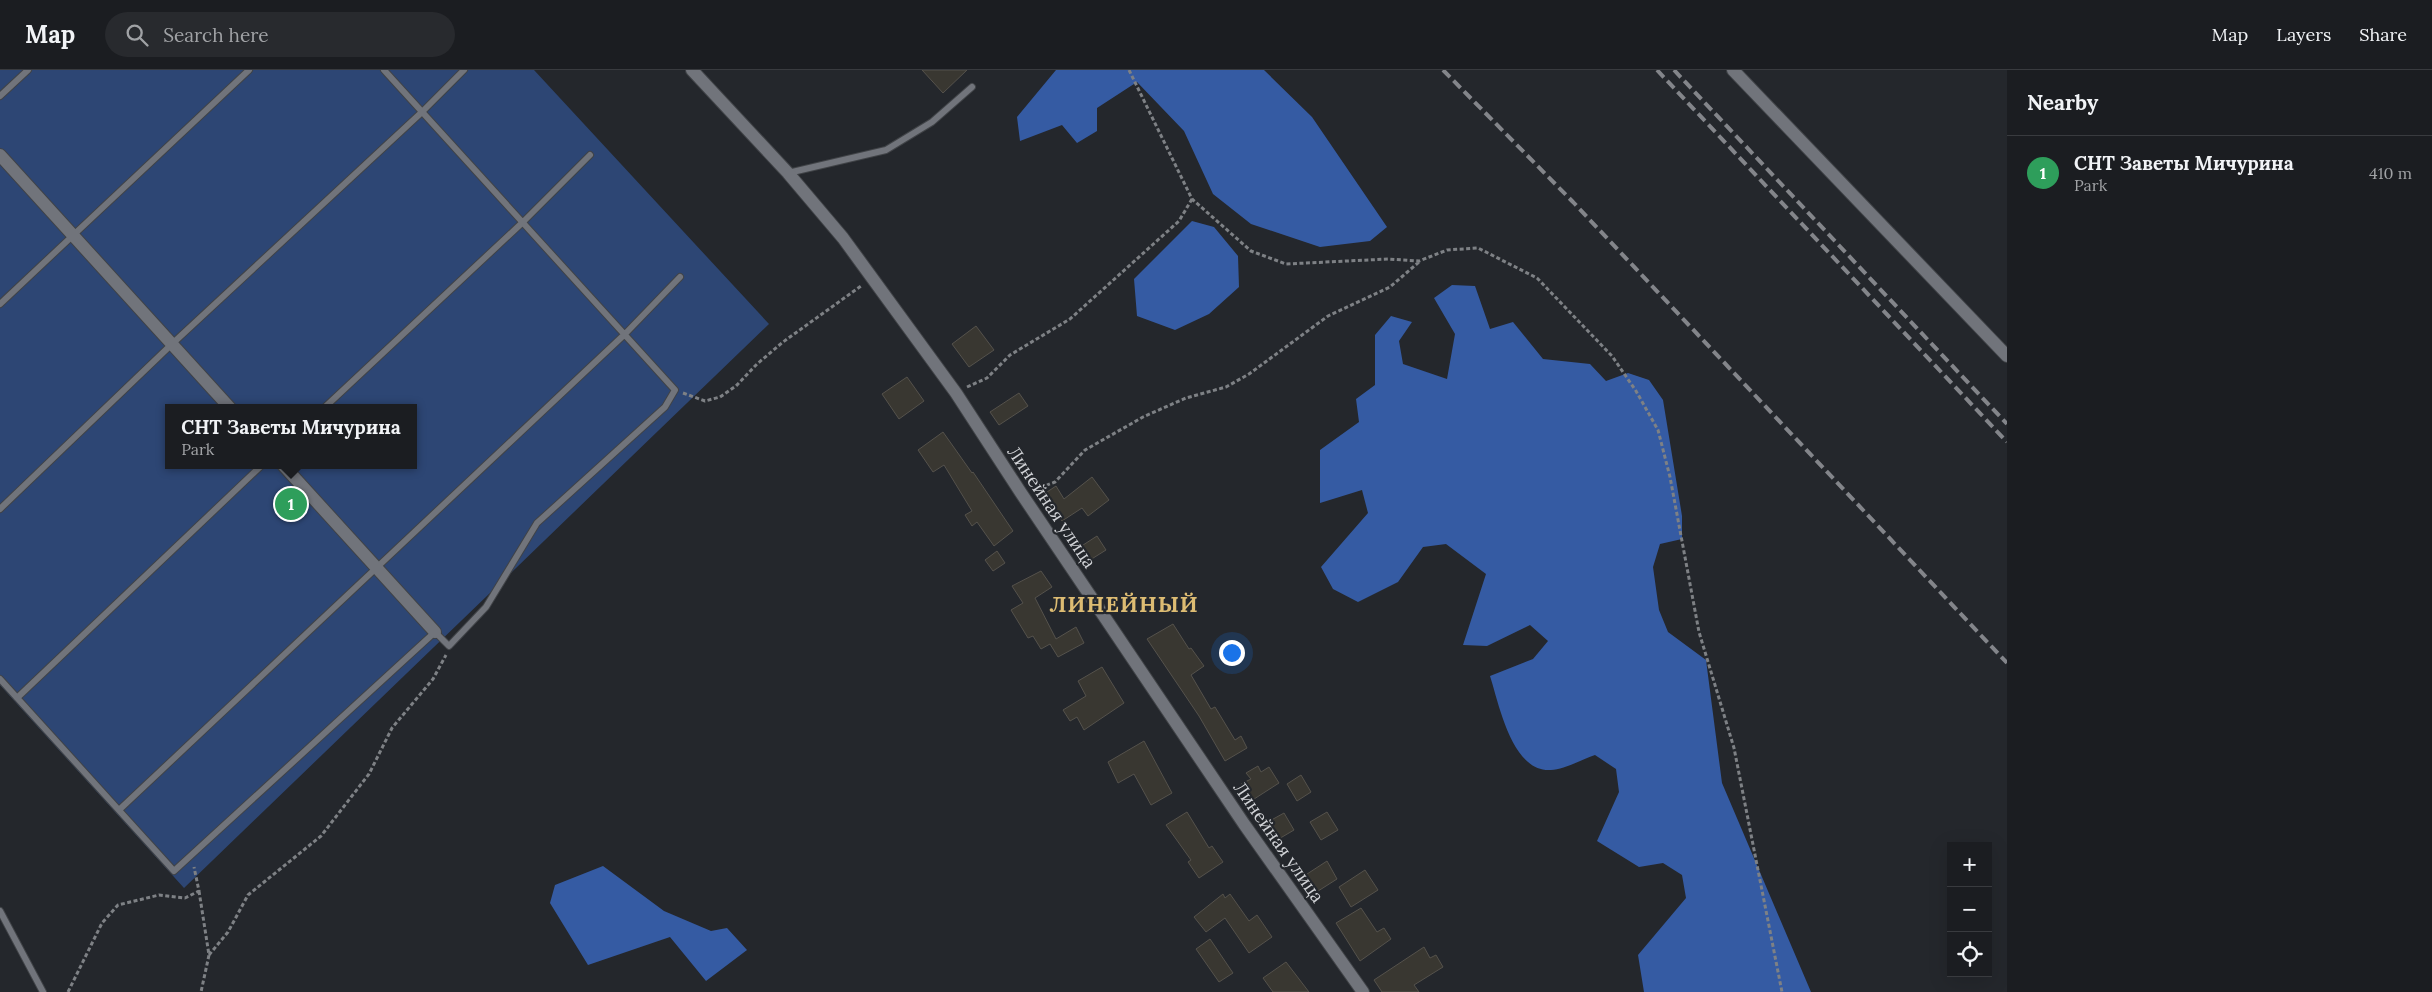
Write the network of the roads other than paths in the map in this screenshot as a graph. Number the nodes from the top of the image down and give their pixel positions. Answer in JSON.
{"nodes":[{"id":1,"x":28,"y":70,"type":"edge"},
{"id":2,"x":249,"y":70,"type":"edge"},
{"id":3,"x":384,"y":70,"type":"edge"},
{"id":4,"x":464,"y":70,"type":"edge"},
{"id":5,"x":692,"y":70,"type":"edge"},
{"id":6,"x":1733,"y":70,"type":"edge"},
{"id":7,"x":972,"y":87,"type":"dead end"},
{"id":8,"x":0,"y":96,"type":"edge"},
{"id":9,"x":422,"y":112,"type":"junction"},
{"id":10,"x":0,"y":155,"type":"edge"},
{"id":11,"x":590,"y":155,"type":"dead end"},
{"id":12,"x":788,"y":173,"type":"junction"},
{"id":13,"x":523,"y":222,"type":"junction"},
{"id":14,"x":73,"y":235,"type":"junction"},
{"id":15,"x":680,"y":277,"type":"dead end"},
{"id":16,"x":0,"y":304,"type":"edge"},
{"id":17,"x":625,"y":334,"type":"junction"},
{"id":18,"x":172,"y":344,"type":"junction"},
{"id":19,"x":2007,"y":356,"type":"edge"},
{"id":20,"x":226,"y":404,"type":"edge"},
{"id":21,"x":328,"y":404,"type":"edge"},
{"id":22,"x":258,"y":469,"type":"edge"},
{"id":23,"x":286,"y":469,"type":"edge"},
{"id":24,"x":0,"y":509,"type":"edge"},
{"id":25,"x":376,"y":568,"type":"junction"},
{"id":26,"x":435,"y":632,"type":"junction"},
{"id":27,"x":0,"y":679,"type":"edge"},
{"id":28,"x":17,"y":698,"type":"junction"},
{"id":29,"x":119,"y":810,"type":"junction"},
{"id":30,"x":0,"y":912,"type":"edge"},
{"id":31,"x":43,"y":992,"type":"edge"},
{"id":32,"x":1363,"y":992,"type":"edge"}],
"edges":[{"from":1,"to":8,"type":"lane"},
{"from":2,"to":14,"type":"lane"},
{"from":3,"to":9,"type":"lane"},
{"from":4,"to":9,"type":"lane"},
{"from":5,"to":12,"type":"street","name":"Линейная улица"},
{"from":6,"to":19,"type":"street"},
{"from":7,"to":12,"type":"lane"},
{"from":9,"to":13,"type":"lane"},
{"from":9,"to":18,"type":"lane"},
{"from":10,"to":14,"type":"street"},
{"from":11,"to":13,"type":"lane"},
{"from":12,"to":32,"type":"street","name":"Линейная улица"},
{"from":13,"to":17,"type":"lane"},
{"from":13,"to":21,"type":"lane"},
{"from":14,"to":16,"type":"lane"},
{"from":14,"to":18,"type":"street"},
{"from":15,"to":17,"type":"lane"},
{"from":17,"to":25,"type":"lane"},
{"from":17,"to":26,"type":"lane"},
{"from":18,"to":20,"type":"street"},
{"from":18,"to":24,"type":"lane"},
{"from":22,"to":28,"type":"lane"},
{"from":23,"to":25,"type":"street"},
{"from":25,"to":26,"type":"street"},
{"from":25,"to":29,"type":"lane"},
{"from":26,"to":29,"type":"lane"},
{"from":27,"to":28,"type":"lane"},
{"from":28,"to":29,"type":"lane"},
{"from":30,"to":31,"type":"lane"}]}
